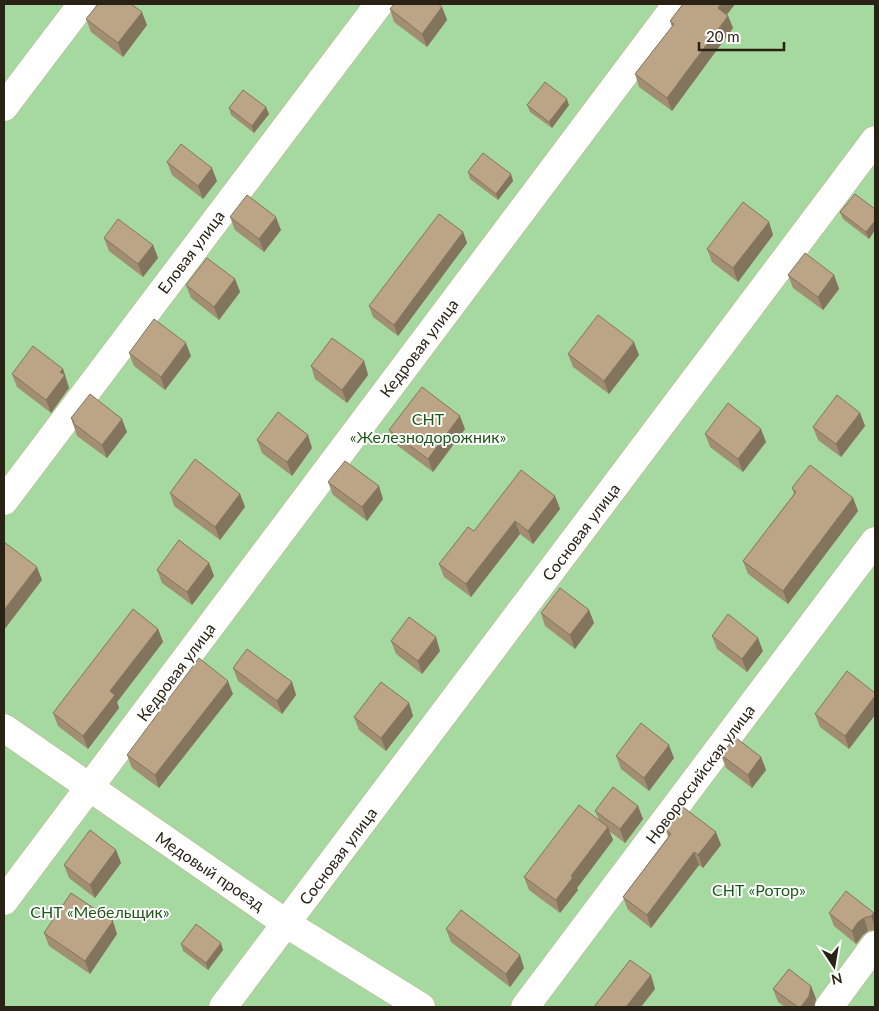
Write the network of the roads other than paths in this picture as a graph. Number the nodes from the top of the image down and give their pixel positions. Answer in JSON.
{"nodes":[{"id":1,"x":82,"y":4,"type":"edge"},
{"id":2,"x":379,"y":4,"type":"edge"},
{"id":3,"x":677,"y":4,"type":"edge"},
{"id":4,"x":4,"y":107,"type":"edge"},
{"id":5,"x":875,"y":140,"type":"edge"},
{"id":6,"x":4,"y":501,"type":"edge"},
{"id":7,"x":875,"y":541,"type":"edge"},
{"id":8,"x":4,"y":728,"type":"edge"},
{"id":9,"x":90,"y":788,"type":"junction"},
{"id":10,"x":4,"y":901,"type":"edge"},
{"id":11,"x":286,"y":924,"type":"junction"},
{"id":12,"x":875,"y":945,"type":"edge"},
{"id":13,"x":223,"y":1007,"type":"edge"},
{"id":14,"x":421,"y":1007,"type":"edge"},
{"id":15,"x":525,"y":1007,"type":"edge"},
{"id":16,"x":829,"y":1007,"type":"edge"}],
"edges":[{"from":1,"to":4,"type":"street"},
{"from":2,"to":6,"type":"street","name":"Еловая улица"},
{"from":3,"to":9,"type":"street","name":"Кедровая улица"},
{"from":5,"to":11,"type":"street","name":"Сосновая улица"},
{"from":7,"to":15,"type":"street","name":"Новороссийская улица"},
{"from":8,"to":9,"type":"street","name":"Медовый проезд"},
{"from":9,"to":10,"type":"street","name":"Кедровая улица"},
{"from":9,"to":11,"type":"street","name":"Медовый проезд"},
{"from":11,"to":13,"type":"street","name":"Сосновая улица"},
{"from":11,"to":14,"type":"street","name":"Медовый проезд"},
{"from":12,"to":16,"type":"street"}]}
